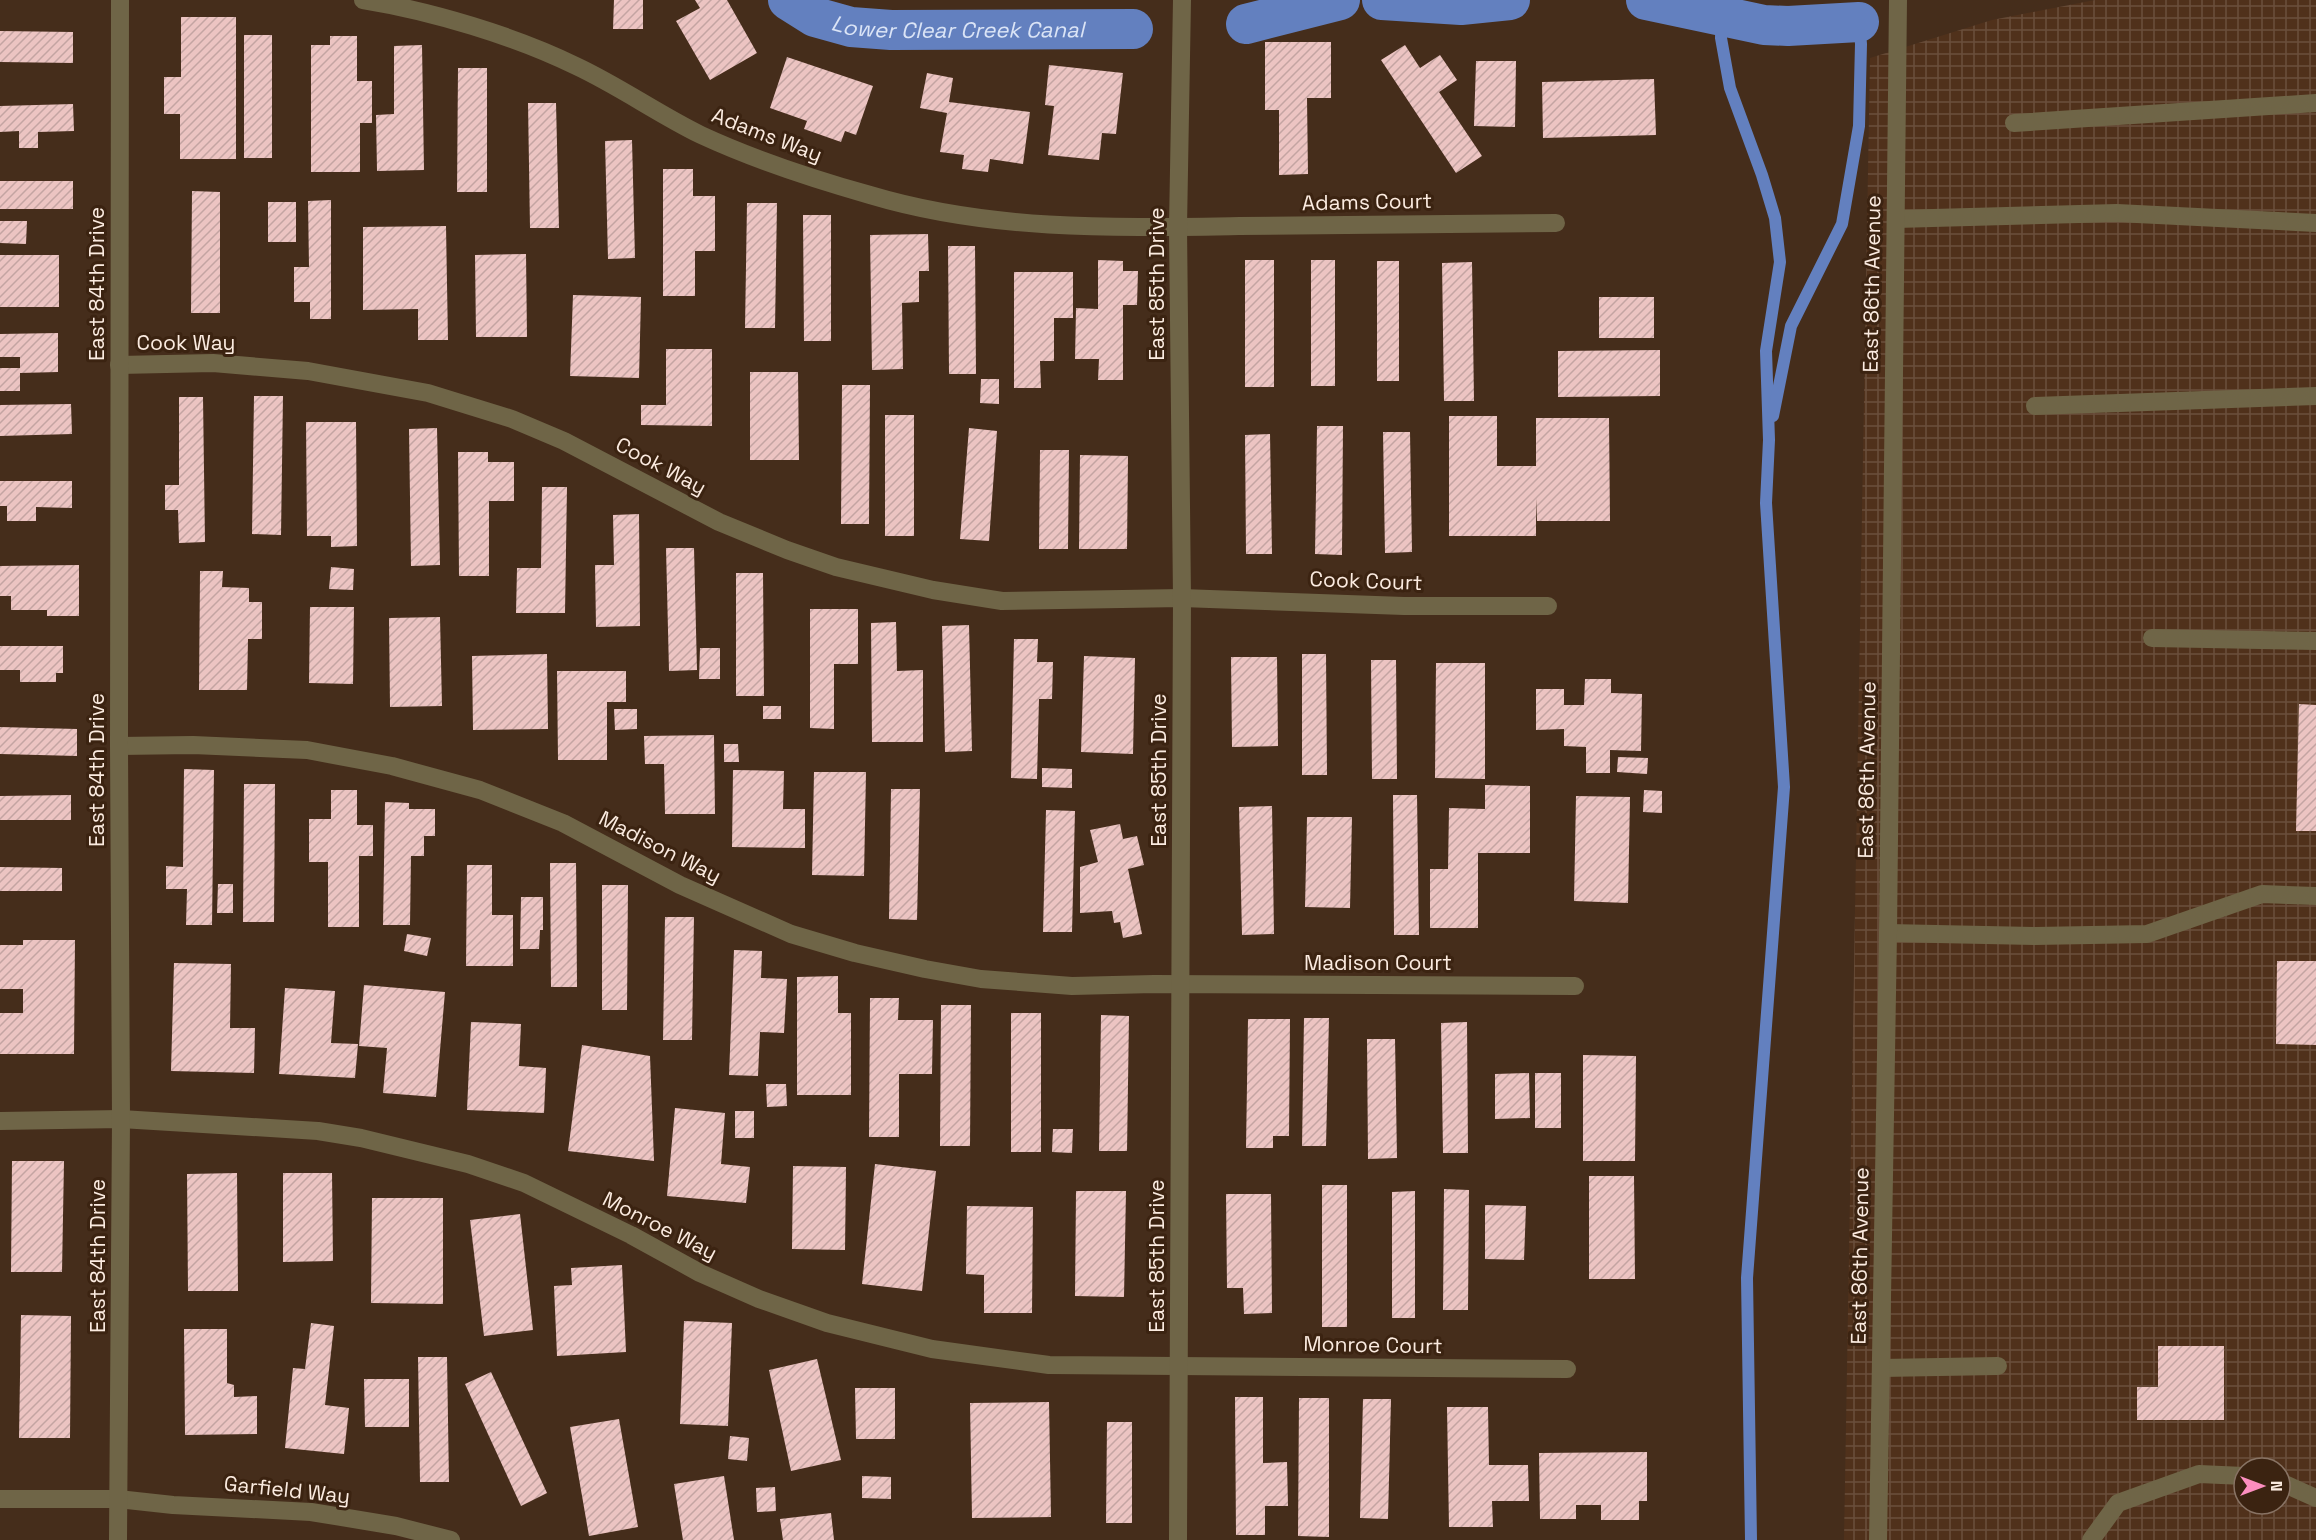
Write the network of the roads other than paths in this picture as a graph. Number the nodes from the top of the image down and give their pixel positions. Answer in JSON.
{"nodes":[{"id":1,"x":120,"y":0,"type":"edge"},
{"id":2,"x":363,"y":0,"type":"edge"},
{"id":3,"x":1182,"y":0,"type":"edge"},
{"id":4,"x":1898,"y":0,"type":"edge"},
{"id":5,"x":2316,"y":103,"type":"edge"},
{"id":6,"x":2014,"y":123,"type":"dead end"},
{"id":7,"x":1896,"y":219,"type":"junction"},
{"id":8,"x":1556,"y":223,"type":"dead end"},
{"id":9,"x":2316,"y":223,"type":"edge"},
{"id":10,"x":1178,"y":227,"type":"junction"},
{"id":11,"x":119,"y":365,"type":"junction"},
{"id":12,"x":2316,"y":396,"type":"edge"},
{"id":13,"x":2035,"y":406,"type":"dead end"},
{"id":14,"x":1182,"y":598,"type":"junction"},
{"id":15,"x":1548,"y":606,"type":"dead end"},
{"id":16,"x":2152,"y":638,"type":"dead end"},
{"id":17,"x":2316,"y":641,"type":"edge"},
{"id":18,"x":119,"y":746,"type":"junction"},
{"id":19,"x":2316,"y":896,"type":"edge"},
{"id":20,"x":1888,"y":933,"type":"junction"},
{"id":21,"x":1181,"y":984,"type":"junction"},
{"id":22,"x":1575,"y":986,"type":"dead end"},
{"id":23,"x":121,"y":1119,"type":"junction"},
{"id":24,"x":0,"y":1120,"type":"edge"},
{"id":25,"x":1179,"y":1365,"type":"junction"},
{"id":26,"x":1998,"y":1366,"type":"dead end"},
{"id":27,"x":1881,"y":1368,"type":"junction"},
{"id":28,"x":1567,"y":1370,"type":"dead end"},
{"id":29,"x":2232,"y":1475,"type":"edge"},
{"id":30,"x":2292,"y":1487,"type":"edge"},
{"id":31,"x":2316,"y":1498,"type":"edge"},
{"id":32,"x":0,"y":1499,"type":"edge"},
{"id":33,"x":118,"y":1499,"type":"junction"},
{"id":34,"x":118,"y":1540,"type":"edge"},
{"id":35,"x":451,"y":1540,"type":"edge"},
{"id":36,"x":1178,"y":1540,"type":"edge"},
{"id":37,"x":1878,"y":1540,"type":"edge"},
{"id":38,"x":2091,"y":1540,"type":"edge"}],
"edges":[{"from":1,"to":11,"type":"street","name":"East 84th Drive"},
{"from":2,"to":10,"type":"street","name":"Adams Way"},
{"from":3,"to":10,"type":"street","name":"East 85th Drive"},
{"from":4,"to":7,"type":"street","name":"East 86th Avenue"},
{"from":5,"to":6,"type":"street"},
{"from":7,"to":9,"type":"street"},
{"from":7,"to":20,"type":"street","name":"East 86th Avenue"},
{"from":8,"to":10,"type":"street","name":"Adams Court"},
{"from":10,"to":14,"type":"street","name":"East 85th Drive"},
{"from":11,"to":14,"type":"street","name":"Cook Way"},
{"from":11,"to":18,"type":"street","name":"East 84th Drive"},
{"from":12,"to":13,"type":"street"},
{"from":14,"to":15,"type":"street","name":"Cook Court"},
{"from":14,"to":21,"type":"street","name":"East 85th Drive"},
{"from":16,"to":17,"type":"street"},
{"from":18,"to":21,"type":"street","name":"Madison Way"},
{"from":18,"to":23,"type":"street","name":"East 84th Drive"},
{"from":19,"to":20,"type":"street"},
{"from":20,"to":27,"type":"street","name":"East 86th Avenue"},
{"from":21,"to":22,"type":"street","name":"Madison Court"},
{"from":21,"to":25,"type":"street","name":"East 85th Drive"},
{"from":23,"to":24,"type":"street","name":"Monroe Way"},
{"from":23,"to":25,"type":"street","name":"Monroe Way"},
{"from":23,"to":33,"type":"street","name":"East 84th Drive"},
{"from":25,"to":28,"type":"street","name":"Monroe Court"},
{"from":25,"to":36,"type":"street","name":"East 85th Drive"},
{"from":26,"to":27,"type":"street"},
{"from":27,"to":37,"type":"street","name":"East 86th Avenue"},
{"from":29,"to":38,"type":"street"},
{"from":30,"to":31,"type":"street"},
{"from":32,"to":33,"type":"street","name":"Garfield Way"},
{"from":33,"to":34,"type":"street","name":"East 84th Drive"},
{"from":33,"to":35,"type":"street","name":"Garfield Way"}]}
